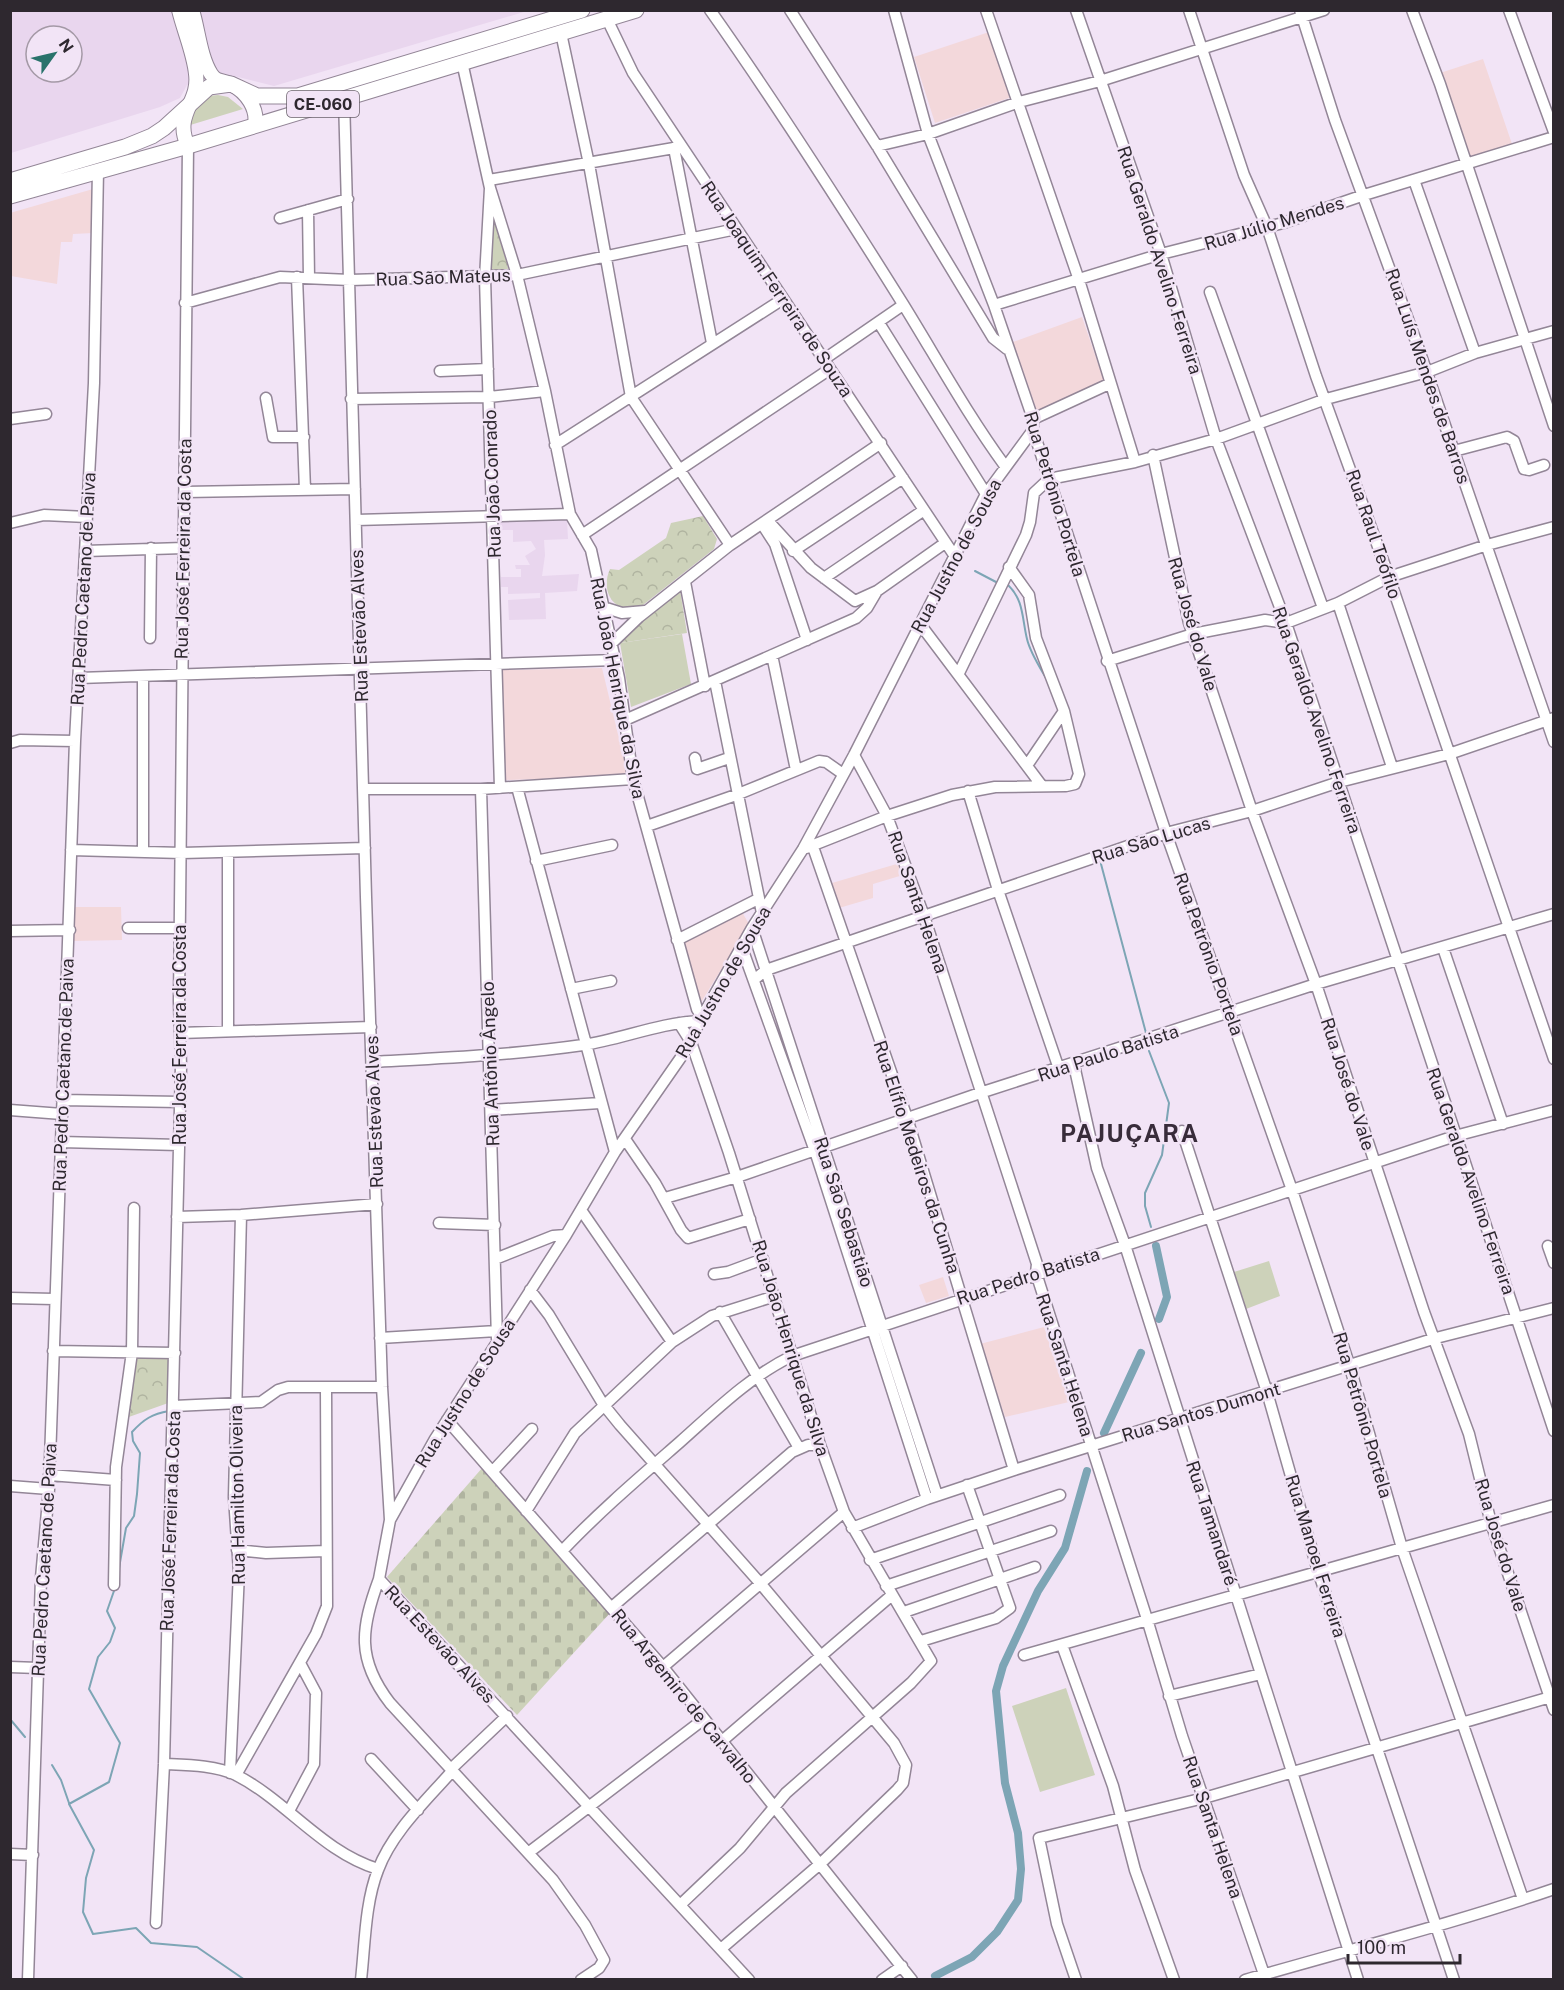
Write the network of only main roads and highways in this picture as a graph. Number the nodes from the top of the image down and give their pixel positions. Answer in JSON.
{"nodes":[{"id":1,"x":179,"y":10,"type":"edge"},
{"id":2,"x":192,"y":10,"type":"edge"},
{"id":3,"x":582,"y":10,"type":"edge"},
{"id":4,"x":636,"y":10,"type":"edge"},
{"id":5,"x":231,"y":84,"type":"junction"},
{"id":6,"x":190,"y":101,"type":"junction"},
{"id":7,"x":255,"y":125,"type":"junction"},
{"id":8,"x":188,"y":146,"type":"junction"},
{"id":9,"x":10,"y":181,"type":"edge"},
{"id":10,"x":10,"y":196,"type":"edge"}],
"edges":[{"from":1,"to":6,"type":"main road"},
{"from":2,"to":5,"type":"main road"},
{"from":3,"to":5,"type":"highway","number":"CE-060"},
{"from":4,"to":7,"type":"highway","number":"CE-060"},
{"from":5,"to":6,"type":"highway"},
{"from":5,"to":7,"type":"main road"},
{"from":6,"to":8,"type":"main road"},
{"from":6,"to":9,"type":"highway"},
{"from":7,"to":8,"type":"highway","number":"CE-060"},
{"from":8,"to":10,"type":"highway","number":"CE-060"}]}
